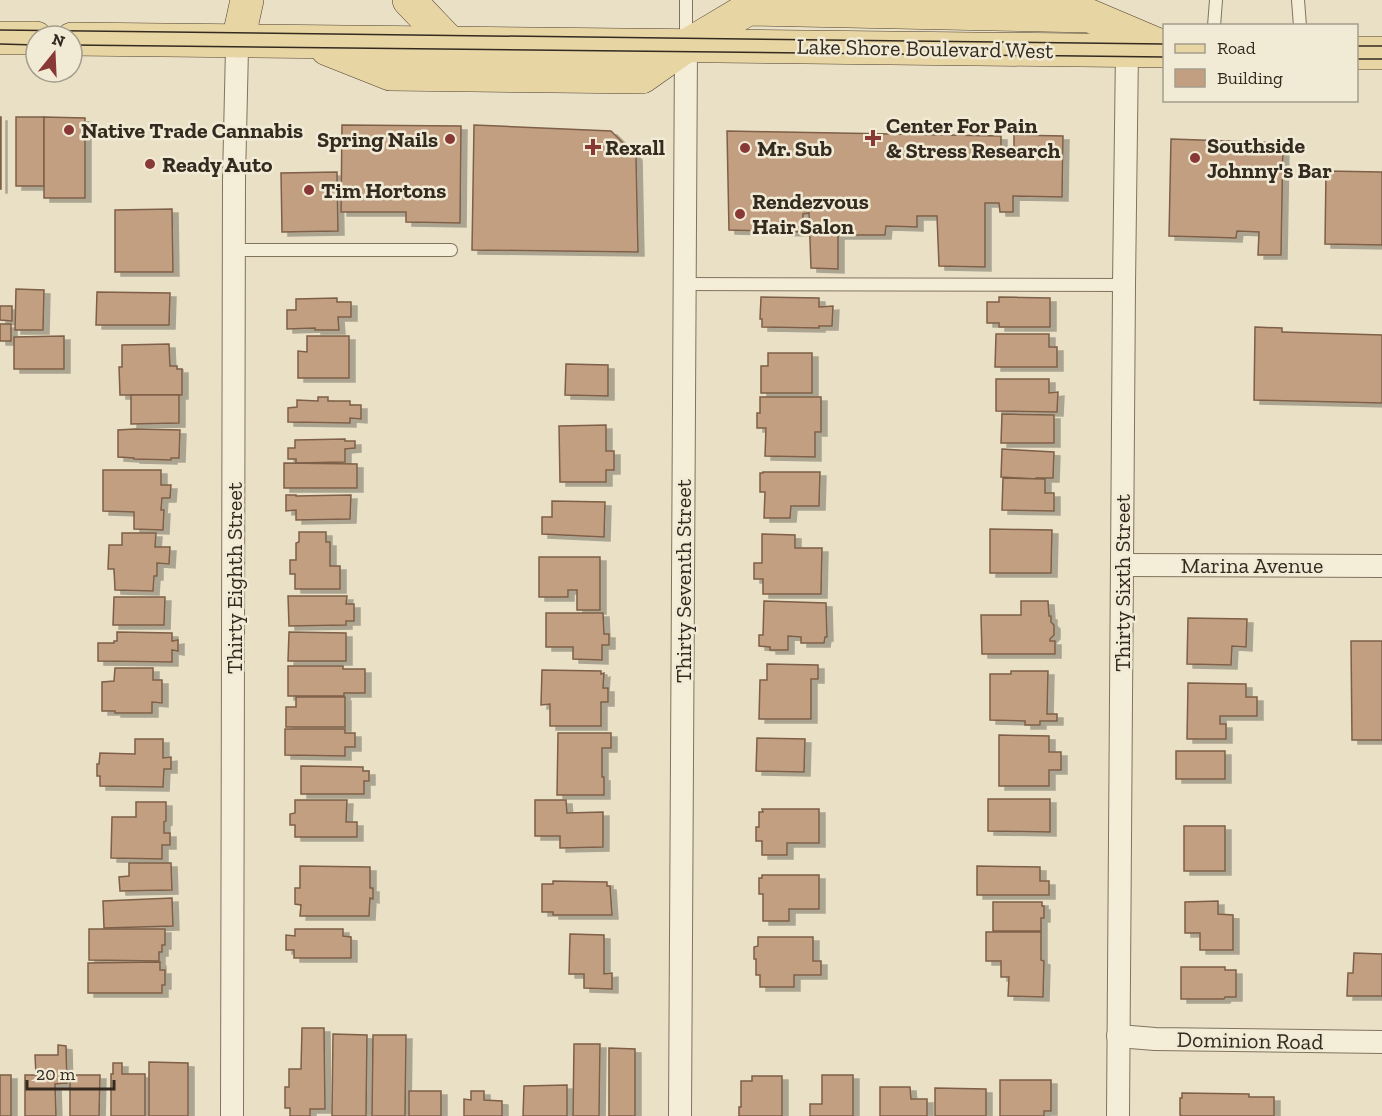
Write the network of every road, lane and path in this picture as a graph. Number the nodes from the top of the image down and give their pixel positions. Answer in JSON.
{"nodes":[{"id":1,"x":247,"y":0,"type":"edge"},
{"id":2,"x":409,"y":0,"type":"edge"},
{"id":3,"x":686,"y":0,"type":"edge"},
{"id":4,"x":1216,"y":0,"type":"edge"},
{"id":5,"x":1298,"y":0,"type":"edge"},
{"id":6,"x":1214,"y":24,"type":"edge"},
{"id":7,"x":1300,"y":24,"type":"edge"},
{"id":8,"x":0,"y":38,"type":"edge"},
{"id":9,"x":24,"y":38,"type":"edge"},
{"id":10,"x":84,"y":39,"type":"edge"},
{"id":11,"x":238,"y":41,"type":"junction"},
{"id":12,"x":305,"y":41,"type":"junction"},
{"id":13,"x":450,"y":43,"type":"junction"},
{"id":14,"x":686,"y":46,"type":"junction"},
{"id":15,"x":1163,"y":49,"type":"edge"},
{"id":16,"x":1163,"y":49,"type":"edge"},
{"id":17,"x":1127,"y":50,"type":"junction"},
{"id":18,"x":1358,"y":52,"type":"edge"},
{"id":19,"x":1382,"y":53,"type":"edge"},
{"id":20,"x":235,"y":250,"type":"junction"},
{"id":21,"x":451,"y":250,"type":"dead end"},
{"id":22,"x":685,"y":284,"type":"junction"},
{"id":23,"x":1124,"y":285,"type":"junction"},
{"id":24,"x":1122,"y":565,"type":"junction"},
{"id":25,"x":1382,"y":566,"type":"edge"},
{"id":26,"x":1118,"y":1036,"type":"junction"},
{"id":27,"x":1382,"y":1042,"type":"edge"},
{"id":28,"x":232,"y":1116,"type":"edge"},
{"id":29,"x":680,"y":1116,"type":"edge"},
{"id":30,"x":1118,"y":1116,"type":"edge"}],
"edges":[{"from":1,"to":11,"type":"main road"},
{"from":2,"to":13,"type":"main road"},
{"from":3,"to":14,"type":"lane"},
{"from":4,"to":6,"type":"lane"},
{"from":5,"to":7,"type":"lane"},
{"from":8,"to":9,"type":"main road"},
{"from":10,"to":11,"type":"main road","name":"Lake Shore Boulevard West"},
{"from":11,"to":12,"type":"main road","name":"Lake Shore Boulevard West"},
{"from":11,"to":20,"type":"street","name":"Thirty Eighth Street"},
{"from":12,"to":13,"type":"main road","name":"Lake Shore Boulevard West"},
{"from":12,"to":14,"type":"main road","name":"Lake Shore Boulevard West"},
{"from":13,"to":14,"type":"main road","name":"Lake Shore Boulevard West"},
{"from":14,"to":15,"type":"main road","name":"Lake Shore Boulevard West"},
{"from":14,"to":17,"type":"main road","name":"Lake Shore Boulevard West"},
{"from":14,"to":22,"type":"street","name":"Thirty Seventh Street"},
{"from":16,"to":17,"type":"main road","name":"Lake Shore Boulevard West"},
{"from":17,"to":23,"type":"street","name":"Thirty Sixth Street"},
{"from":18,"to":19,"type":"main road"},
{"from":20,"to":21,"type":"lane"},
{"from":20,"to":28,"type":"street","name":"Thirty Eighth Street"},
{"from":22,"to":23,"type":"lane"},
{"from":22,"to":29,"type":"street","name":"Thirty Seventh Street"},
{"from":23,"to":24,"type":"street","name":"Thirty Sixth Street"},
{"from":24,"to":25,"type":"street","name":"Marina Avenue"},
{"from":24,"to":26,"type":"street","name":"Thirty Sixth Street"},
{"from":26,"to":27,"type":"street","name":"Dominion Road"},
{"from":26,"to":30,"type":"street","name":"Thirty Sixth Street"}]}
